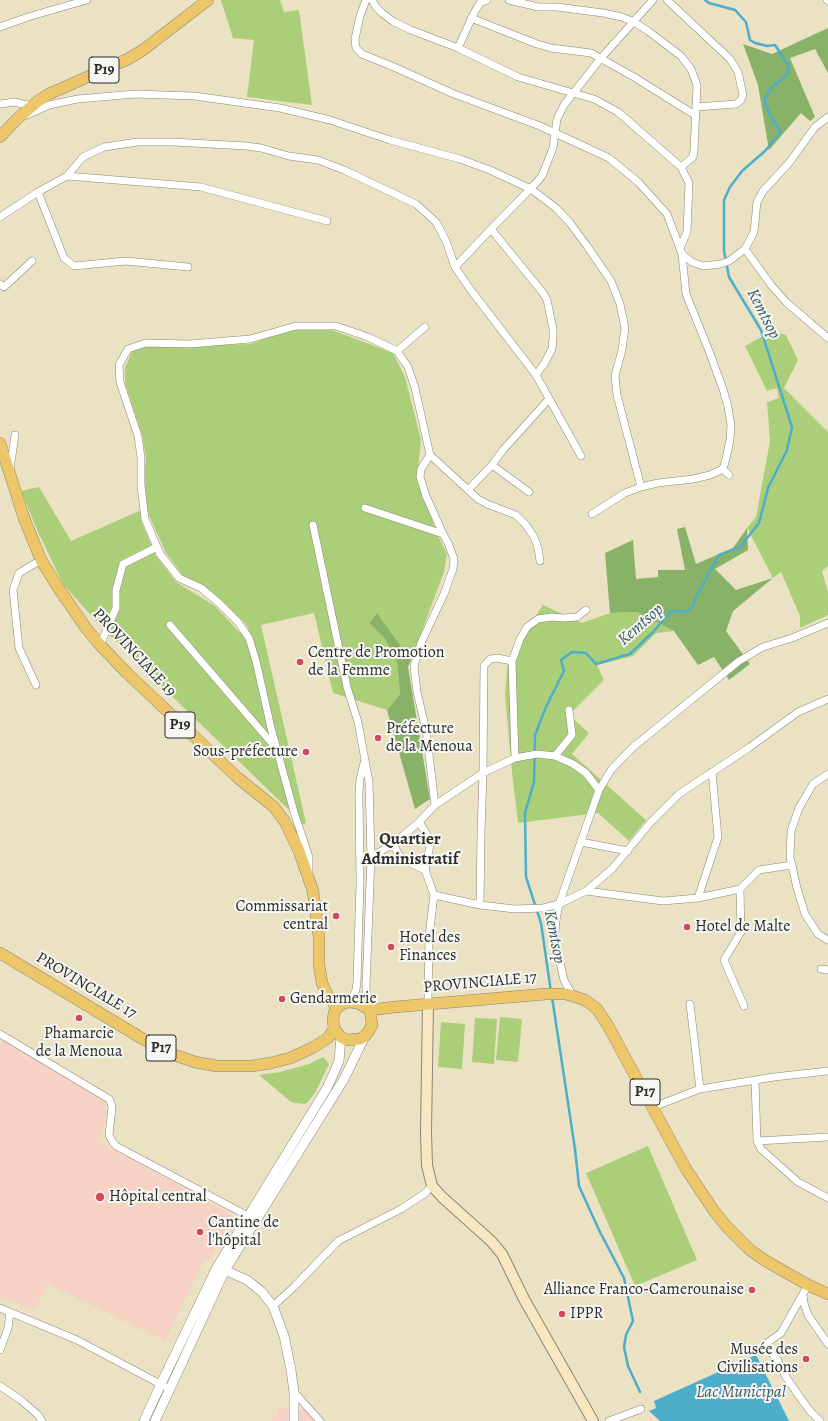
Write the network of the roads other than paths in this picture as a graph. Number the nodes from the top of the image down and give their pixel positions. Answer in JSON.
{"nodes":[{"id":1,"x":87,"y":0,"type":"edge"},
{"id":2,"x":208,"y":0,"type":"edge"},
{"id":3,"x":366,"y":0,"type":"edge"},
{"id":4,"x":372,"y":0,"type":"edge"},
{"id":5,"x":487,"y":0,"type":"edge"},
{"id":6,"x":509,"y":0,"type":"edge"},
{"id":7,"x":653,"y":0,"type":"edge"},
{"id":8,"x":668,"y":0,"type":"edge"},
{"id":9,"x":471,"y":18,"type":"junction"},
{"id":10,"x":634,"y":22,"type":"junction"},
{"id":11,"x":0,"y":26,"type":"edge"},
{"id":12,"x":458,"y":48,"type":"junction"},
{"id":13,"x":601,"y":58,"type":"junction"},
{"id":14,"x":573,"y":92,"type":"junction"},
{"id":15,"x":0,"y":104,"type":"edge"},
{"id":16,"x":32,"y":106,"type":"junction"},
{"id":17,"x":696,"y":107,"type":"junction"},
{"id":18,"x":695,"y":115,"type":"junction"},
{"id":19,"x":828,"y":117,"type":"edge"},
{"id":20,"x":17,"y":119,"type":"junction"},
{"id":21,"x":555,"y":133,"type":"junction"},
{"id":22,"x":0,"y":137,"type":"edge"},
{"id":23,"x":681,"y":166,"type":"junction"},
{"id":24,"x":67,"y":176,"type":"junction"},
{"id":25,"x":531,"y":189,"type":"junction"},
{"id":26,"x":38,"y":192,"type":"junction"},
{"id":27,"x":0,"y":217,"type":"edge"},
{"id":28,"x":327,"y":221,"type":"dead end"},
{"id":29,"x":491,"y":229,"type":"junction"},
{"id":30,"x":745,"y":248,"type":"junction"},
{"id":31,"x":681,"y":251,"type":"junction"},
{"id":32,"x":32,"y":261,"type":"dead end"},
{"id":33,"x":188,"y":267,"type":"dead end"},
{"id":34,"x":455,"y":267,"type":"junction"},
{"id":35,"x":0,"y":284,"type":"edge"},
{"id":36,"x":425,"y":327,"type":"dead end"},
{"id":37,"x":828,"y":338,"type":"edge"},
{"id":38,"x":397,"y":351,"type":"junction"},
{"id":39,"x":536,"y":375,"type":"junction"},
{"id":40,"x":549,"y":399,"type":"junction"},
{"id":41,"x":15,"y":435,"type":"dead end"},
{"id":42,"x":0,"y":443,"type":"edge"},
{"id":43,"x":430,"y":455,"type":"junction"},
{"id":44,"x":581,"y":456,"type":"dead end"},
{"id":45,"x":492,"y":465,"type":"junction"},
{"id":46,"x":723,"y":469,"type":"junction"},
{"id":47,"x":9,"y":471,"type":"junction"},
{"id":48,"x":729,"y":475,"type":"dead end"},
{"id":49,"x":641,"y":487,"type":"junction"},
{"id":50,"x":468,"y":490,"type":"junction"},
{"id":51,"x":529,"y":492,"type":"dead end"},
{"id":52,"x":365,"y":508,"type":"dead end"},
{"id":53,"x":592,"y":514,"type":"dead end"},
{"id":54,"x":312,"y":525,"type":"dead end"},
{"id":55,"x":442,"y":534,"type":"junction"},
{"id":56,"x":157,"y":547,"type":"junction"},
{"id":57,"x":41,"y":560,"type":"junction"},
{"id":58,"x":540,"y":561,"type":"dead end"},
{"id":59,"x":586,"y":610,"type":"dead end"},
{"id":60,"x":828,"y":623,"type":"edge"},
{"id":61,"x":170,"y":625,"type":"dead end"},
{"id":62,"x":100,"y":645,"type":"junction"},
{"id":63,"x":512,"y":661,"type":"junction"},
{"id":64,"x":36,"y":685,"type":"dead end"},
{"id":65,"x":828,"y":699,"type":"edge"},
{"id":66,"x":569,"y":710,"type":"dead end"},
{"id":67,"x":277,"y":749,"type":"junction"},
{"id":68,"x":555,"y":756,"type":"junction"},
{"id":69,"x":515,"y":758,"type":"junction"},
{"id":70,"x":364,"y":761,"type":"junction"},
{"id":71,"x":712,"y":772,"type":"junction"},
{"id":72,"x":483,"y":773,"type":"junction"},
{"id":73,"x":828,"y":774,"type":"edge"},
{"id":74,"x":599,"y":790,"type":"junction"},
{"id":75,"x":434,"y":806,"type":"junction"},
{"id":76,"x":419,"y":822,"type":"junction"},
{"id":77,"x":580,"y":842,"type":"junction"},
{"id":78,"x":393,"y":844,"type":"junction"},
{"id":79,"x":628,"y":851,"type":"junction"},
{"id":80,"x":371,"y":857,"type":"junction"},
{"id":81,"x":360,"y":859,"type":"junction"},
{"id":82,"x":792,"y":865,"type":"junction"},
{"id":83,"x":425,"y":870,"type":"junction"},
{"id":84,"x":309,"y":878,"type":"junction"},
{"id":85,"x":740,"y":888,"type":"junction"},
{"id":86,"x":586,"y":890,"type":"junction"},
{"id":87,"x":434,"y":895,"type":"junction"},
{"id":88,"x":698,"y":898,"type":"junction"},
{"id":89,"x":559,"y":904,"type":"junction"},
{"id":90,"x":480,"y":905,"type":"junction"},
{"id":91,"x":828,"y":940,"type":"edge"},
{"id":92,"x":0,"y":953,"type":"edge"},
{"id":93,"x":572,"y":995,"type":"junction"},
{"id":94,"x":348,"y":1002,"type":"junction"},
{"id":95,"x":428,"y":1004,"type":"junction"},
{"id":96,"x":690,"y":1004,"type":"dead end"},
{"id":97,"x":744,"y":1006,"type":"dead end"},
{"id":98,"x":337,"y":1008,"type":"junction"},
{"id":99,"x":368,"y":1009,"type":"junction"},
{"id":100,"x":338,"y":1033,"type":"junction"},
{"id":101,"x":0,"y":1034,"type":"edge"},
{"id":102,"x":365,"y":1036,"type":"junction"},
{"id":103,"x":828,"y":1071,"type":"edge"},
{"id":104,"x":755,"y":1080,"type":"junction"},
{"id":105,"x":700,"y":1089,"type":"junction"},
{"id":106,"x":653,"y":1107,"type":"junction"},
{"id":107,"x":306,"y":1120,"type":"junction"},
{"id":108,"x":315,"y":1125,"type":"junction"},
{"id":109,"x":828,"y":1136,"type":"edge"},
{"id":110,"x":757,"y":1141,"type":"junction"},
{"id":111,"x":432,"y":1186,"type":"junction"},
{"id":112,"x":828,"y":1198,"type":"edge"},
{"id":113,"x":248,"y":1216,"type":"junction"},
{"id":114,"x":221,"y":1269,"type":"junction"},
{"id":115,"x":806,"y":1290,"type":"junction"},
{"id":116,"x":828,"y":1294,"type":"edge"},
{"id":117,"x":273,"y":1306,"type":"junction"},
{"id":118,"x":0,"y":1308,"type":"edge"},
{"id":119,"x":10,"y":1312,"type":"junction"},
{"id":120,"x":828,"y":1344,"type":"edge"},
{"id":121,"x":764,"y":1345,"type":"junction"},
{"id":122,"x":0,"y":1350,"type":"edge"},
{"id":123,"x":765,"y":1353,"type":"dead end"},
{"id":124,"x":160,"y":1384,"type":"junction"},
{"id":125,"x":0,"y":1386,"type":"edge"},
{"id":126,"x":170,"y":1389,"type":"junction"},
{"id":127,"x":294,"y":1392,"type":"junction"},
{"id":128,"x":641,"y":1409,"type":"dead end"},
{"id":129,"x":624,"y":1418,"type":"edge"},
{"id":130,"x":42,"y":1421,"type":"edge"},
{"id":131,"x":144,"y":1421,"type":"edge"},
{"id":132,"x":155,"y":1421,"type":"edge"},
{"id":133,"x":294,"y":1421,"type":"edge"},
{"id":134,"x":320,"y":1421,"type":"edge"},
{"id":135,"x":593,"y":1421,"type":"edge"},
{"id":136,"x":609,"y":1421,"type":"edge"},
{"id":137,"x":820,"y":1421,"type":"edge"}],
"edges":[{"from":1,"to":11,"type":"street"},
{"from":2,"to":16,"type":"main road","number":"P19"},
{"from":3,"to":21,"type":"street"},
{"from":4,"to":12,"type":"street"},
{"from":5,"to":9,"type":"street"},
{"from":6,"to":10,"type":"street"},
{"from":7,"to":10,"type":"street"},
{"from":8,"to":17,"type":"street"},
{"from":9,"to":12,"type":"street"},
{"from":9,"to":13,"type":"street"},
{"from":10,"to":13,"type":"street"},
{"from":10,"to":17,"type":"street"},
{"from":12,"to":14,"type":"street"},
{"from":13,"to":14,"type":"street"},
{"from":13,"to":18,"type":"street"},
{"from":14,"to":21,"type":"street"},
{"from":14,"to":23,"type":"street"},
{"from":15,"to":16,"type":"street"},
{"from":16,"to":20,"type":"main road","number":"P19"},
{"from":17,"to":18,"type":"street"},
{"from":18,"to":23,"type":"street"},
{"from":19,"to":30,"type":"street"},
{"from":20,"to":22,"type":"main road","number":"P19"},
{"from":20,"to":25,"type":"street"},
{"from":21,"to":25,"type":"street"},
{"from":21,"to":31,"type":"street"},
{"from":23,"to":31,"type":"street"},
{"from":24,"to":26,"type":"street"},
{"from":24,"to":28,"type":"street"},
{"from":24,"to":34,"type":"street"},
{"from":25,"to":29,"type":"street"},
{"from":25,"to":49,"type":"street"},
{"from":26,"to":27,"type":"street"},
{"from":26,"to":33,"type":"street"},
{"from":29,"to":34,"type":"street"},
{"from":29,"to":39,"type":"street"},
{"from":30,"to":31,"type":"street"},
{"from":30,"to":37,"type":"street"},
{"from":31,"to":46,"type":"street"},
{"from":32,"to":35,"type":"street"},
{"from":34,"to":39,"type":"street"},
{"from":36,"to":38,"type":"street"},
{"from":38,"to":43,"type":"street"},
{"from":38,"to":56,"type":"street"},
{"from":39,"to":40,"type":"street"},
{"from":40,"to":44,"type":"street"},
{"from":40,"to":45,"type":"street"},
{"from":41,"to":47,"type":"street"},
{"from":42,"to":47,"type":"main road","name":"PROVINCIALE 19","number":"P19"},
{"from":43,"to":50,"type":"street"},
{"from":43,"to":55,"type":"street"},
{"from":45,"to":50,"type":"street"},
{"from":45,"to":51,"type":"street"},
{"from":46,"to":48,"type":"street"},
{"from":46,"to":49,"type":"street"},
{"from":47,"to":57,"type":"main road","name":"PROVINCIALE 19","number":"P19"},
{"from":49,"to":53,"type":"street"},
{"from":50,"to":58,"type":"street"},
{"from":52,"to":55,"type":"street"},
{"from":54,"to":70,"type":"street"},
{"from":55,"to":75,"type":"street"},
{"from":56,"to":62,"type":"street"},
{"from":56,"to":67,"type":"street"},
{"from":57,"to":62,"type":"main road","name":"PROVINCIALE 19","number":"P19"},
{"from":57,"to":64,"type":"street"},
{"from":59,"to":63,"type":"street"},
{"from":60,"to":74,"type":"street"},
{"from":61,"to":67,"type":"street"},
{"from":62,"to":84,"type":"main road","name":"PROVINCIALE 19","number":"P19"},
{"from":63,"to":69,"type":"street"},
{"from":63,"to":72,"type":"street"},
{"from":65,"to":71,"type":"street"},
{"from":66,"to":68,"type":"street"},
{"from":67,"to":84,"type":"street"},
{"from":68,"to":69,"type":"street"},
{"from":68,"to":74,"type":"street"},
{"from":69,"to":72,"type":"street"},
{"from":70,"to":80,"type":"street"},
{"from":70,"to":81,"type":"street"},
{"from":71,"to":79,"type":"street"},
{"from":71,"to":88,"type":"street"},
{"from":72,"to":75,"type":"street"},
{"from":72,"to":90,"type":"street"},
{"from":73,"to":82,"type":"street"},
{"from":74,"to":77,"type":"street"},
{"from":75,"to":76,"type":"street"},
{"from":76,"to":78,"type":"street"},
{"from":76,"to":83,"type":"street"},
{"from":77,"to":79,"type":"street"},
{"from":77,"to":89,"type":"street"},
{"from":78,"to":80,"type":"street"},
{"from":78,"to":83,"type":"street"},
{"from":79,"to":86,"type":"street"},
{"from":80,"to":81,"type":"street"},
{"from":80,"to":99,"type":"street"},
{"from":81,"to":94,"type":"street"},
{"from":82,"to":85,"type":"street"},
{"from":82,"to":91,"type":"street"},
{"from":83,"to":87,"type":"street"},
{"from":84,"to":98,"type":"main road","name":"PROVINCIALE 19","number":"P19"},
{"from":85,"to":88,"type":"street"},
{"from":85,"to":97,"type":"street"},
{"from":86,"to":88,"type":"street"},
{"from":86,"to":89,"type":"street"},
{"from":87,"to":90,"type":"street"},
{"from":87,"to":95,"type":"street"},
{"from":89,"to":90,"type":"street"},
{"from":89,"to":93,"type":"street"},
{"from":92,"to":100,"type":"main road","name":"PROVINCIALE 17","number":"P17"},
{"from":93,"to":95,"type":"main road","name":"PROVINCIALE 17","number":"P17"},
{"from":93,"to":106,"type":"main road","name":"PROVINCIALE 17","number":"P17"},
{"from":94,"to":98,"type":"main road"},
{"from":94,"to":99,"type":"main road"},
{"from":95,"to":99,"type":"main road","name":"PROVINCIALE 17","number":"P17"},
{"from":95,"to":111,"type":"main road"},
{"from":96,"to":105,"type":"street"},
{"from":98,"to":100,"type":"main road"},
{"from":99,"to":102,"type":"main road"},
{"from":100,"to":102,"type":"main road"},
{"from":100,"to":107,"type":"street"},
{"from":101,"to":113,"type":"street"},
{"from":102,"to":108,"type":"street"},
{"from":103,"to":104,"type":"street"},
{"from":104,"to":105,"type":"street"},
{"from":104,"to":110,"type":"street"},
{"from":105,"to":106,"type":"street"},
{"from":106,"to":115,"type":"main road","name":"PROVINCIALE 17","number":"P17"},
{"from":107,"to":108,"type":"street"},
{"from":107,"to":113,"type":"street"},
{"from":108,"to":114,"type":"street"},
{"from":109,"to":110,"type":"street"},
{"from":110,"to":112,"type":"street"},
{"from":111,"to":117,"type":"street"},
{"from":111,"to":135,"type":"main road"},
{"from":113,"to":114,"type":"street"},
{"from":114,"to":117,"type":"street"},
{"from":114,"to":124,"type":"street"},
{"from":114,"to":126,"type":"street"},
{"from":115,"to":116,"type":"main road","name":"PROVINCIALE 17","number":"P17"},
{"from":115,"to":120,"type":"street"},
{"from":115,"to":121,"type":"street"},
{"from":117,"to":127,"type":"street"},
{"from":118,"to":119,"type":"street"},
{"from":119,"to":122,"type":"street"},
{"from":119,"to":124,"type":"street"},
{"from":121,"to":123,"type":"street"},
{"from":121,"to":137,"type":"street"},
{"from":124,"to":126,"type":"street"},
{"from":124,"to":131,"type":"street"},
{"from":125,"to":130,"type":"street"},
{"from":126,"to":132,"type":"street"},
{"from":127,"to":133,"type":"street"},
{"from":127,"to":134,"type":"street"},
{"from":128,"to":129,"type":"street"},
{"from":129,"to":136,"type":"street"}]}
